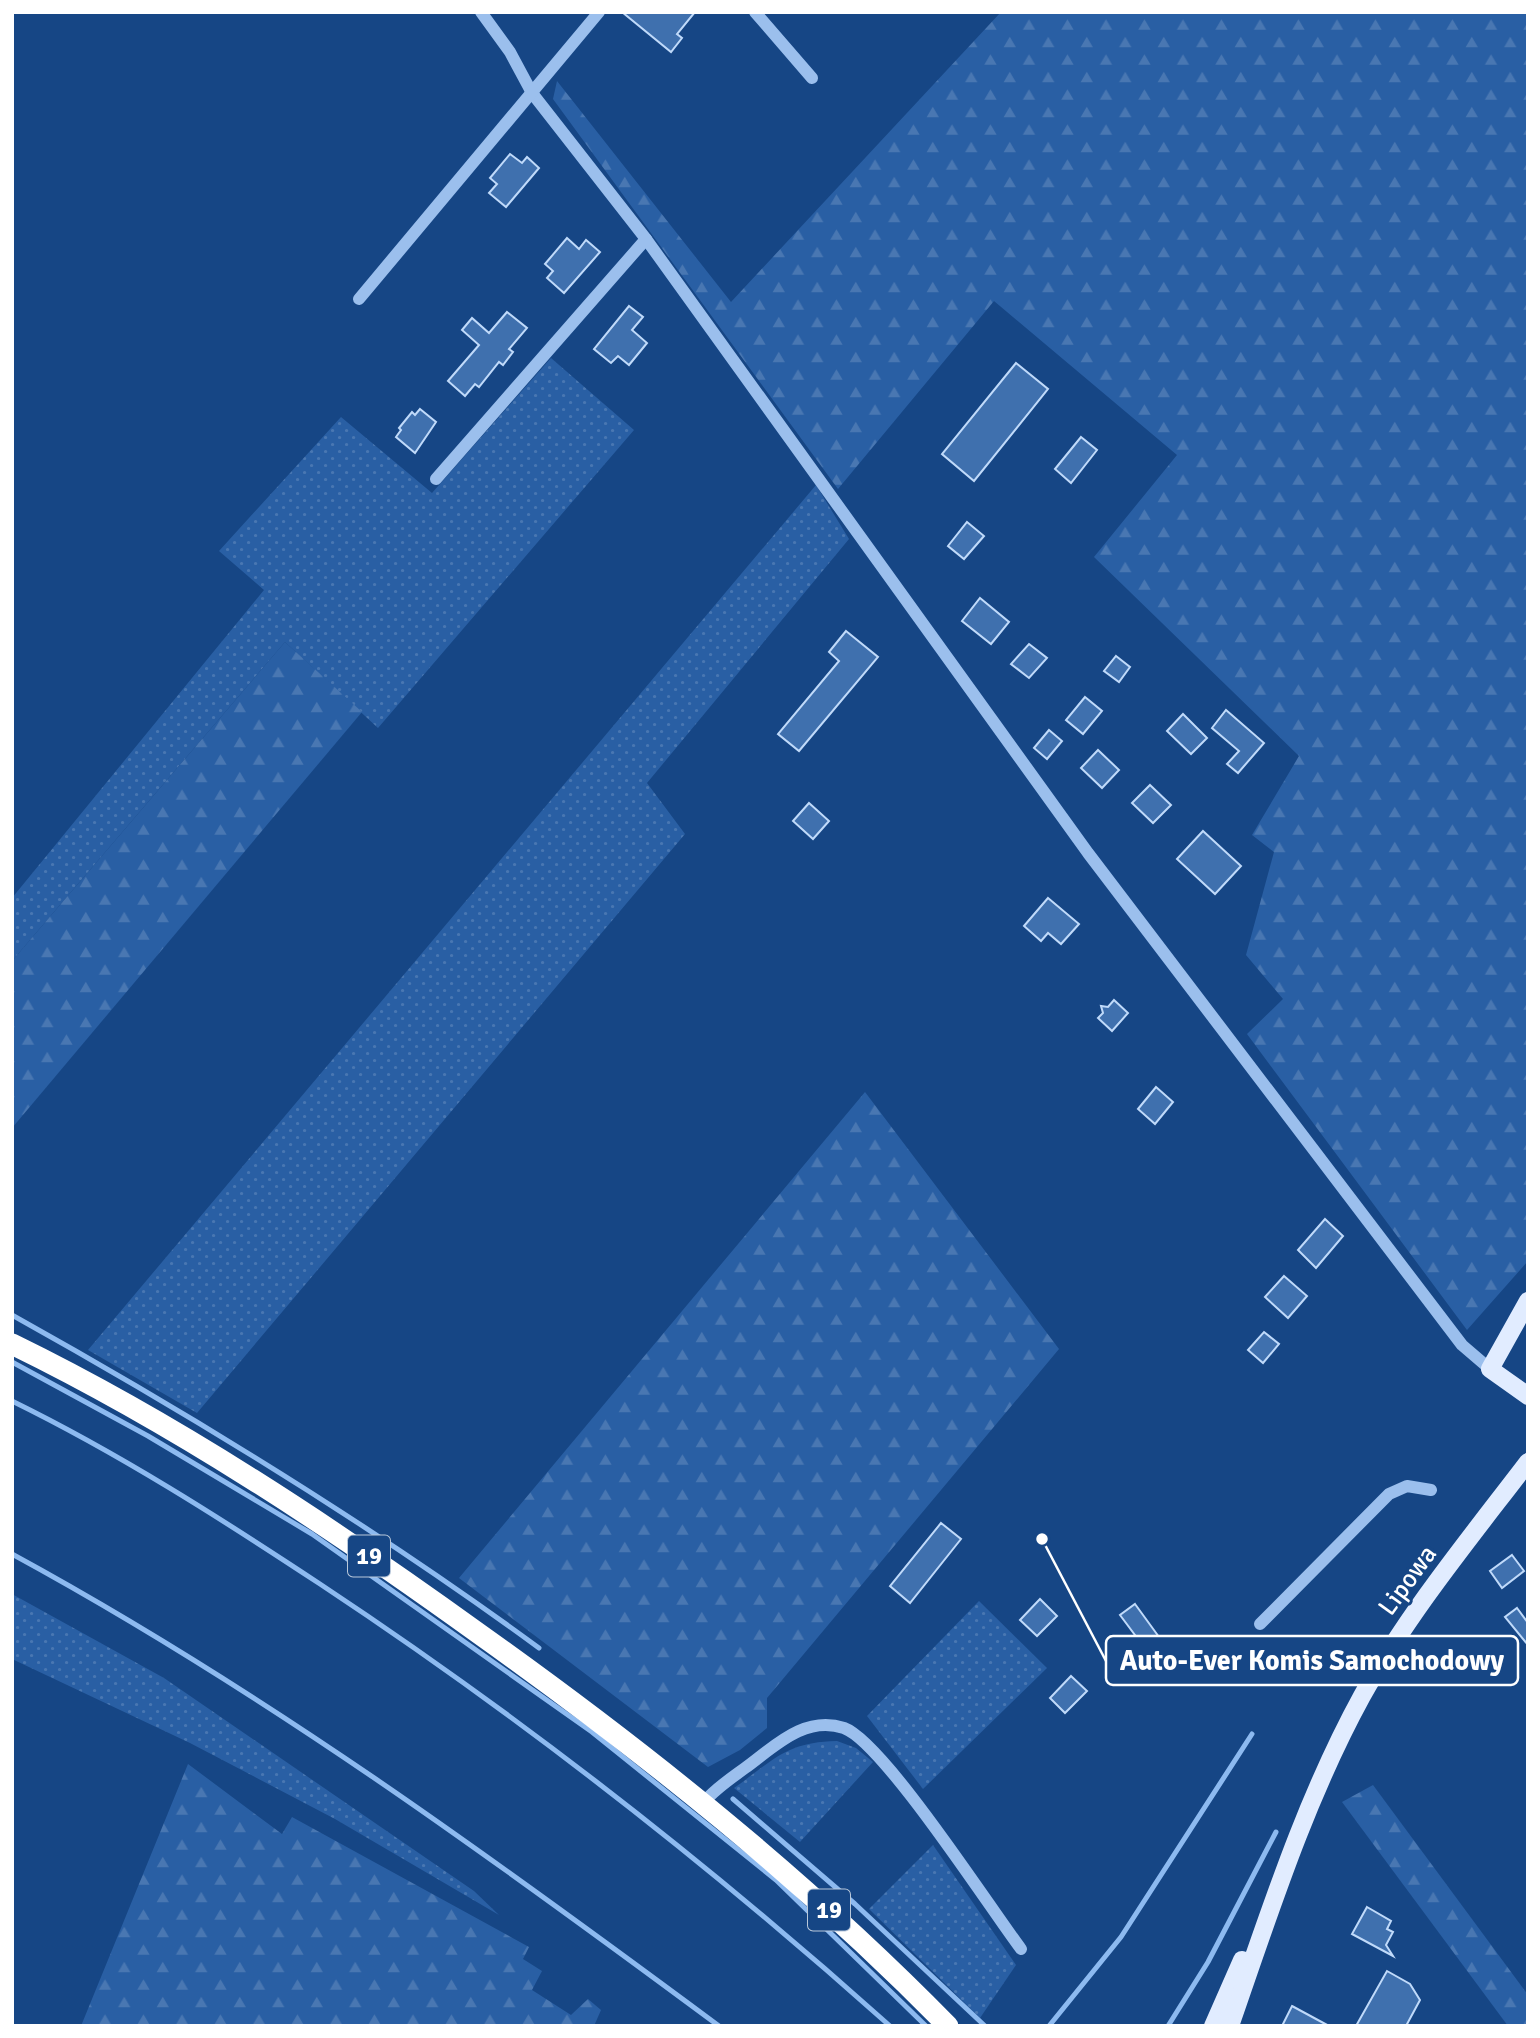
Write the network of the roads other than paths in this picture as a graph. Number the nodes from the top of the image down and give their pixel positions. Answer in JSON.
{"nodes":[{"id":1,"x":481,"y":12,"type":"edge"},
{"id":2,"x":598,"y":12,"type":"edge"},
{"id":3,"x":755,"y":12,"type":"edge"},
{"id":4,"x":812,"y":78,"type":"dead end"},
{"id":5,"x":532,"y":93,"type":"junction"},
{"id":6,"x":646,"y":239,"type":"junction"},
{"id":7,"x":359,"y":299,"type":"dead end"},
{"id":8,"x":436,"y":479,"type":"dead end"},
{"id":9,"x":1528,"y":1301,"type":"edge"},
{"id":10,"x":12,"y":1344,"type":"edge"},
{"id":11,"x":1490,"y":1369,"type":"junction"},
{"id":12,"x":1528,"y":1396,"type":"edge"},
{"id":13,"x":1528,"y":1462,"type":"edge"},
{"id":14,"x":1431,"y":1490,"type":"dead end"},
{"id":15,"x":1260,"y":1624,"type":"dead end"},
{"id":16,"x":704,"y":1802,"type":"junction"},
{"id":17,"x":1279,"y":1884,"type":"junction"},
{"id":18,"x":1021,"y":1949,"type":"dead end"},
{"id":19,"x":948,"y":2026,"type":"edge"},
{"id":20,"x":1213,"y":2026,"type":"edge"},
{"id":21,"x":1230,"y":2026,"type":"edge"}],
"edges":[{"from":1,"to":5,"type":"street"},
{"from":2,"to":5,"type":"street"},
{"from":3,"to":4,"type":"street"},
{"from":5,"to":6,"type":"street"},
{"from":5,"to":7,"type":"street"},
{"from":6,"to":8,"type":"street"},
{"from":6,"to":11,"type":"street"},
{"from":9,"to":11,"type":"main road"},
{"from":10,"to":16,"type":"highway","number":"19"},
{"from":11,"to":12,"type":"main road"},
{"from":13,"to":17,"type":"main road","name":"Lipowa"},
{"from":14,"to":15,"type":"street"},
{"from":16,"to":18,"type":"street"},
{"from":16,"to":19,"type":"highway","number":"19"},
{"from":17,"to":20,"type":"main road"},
{"from":17,"to":21,"type":"main road"}]}
